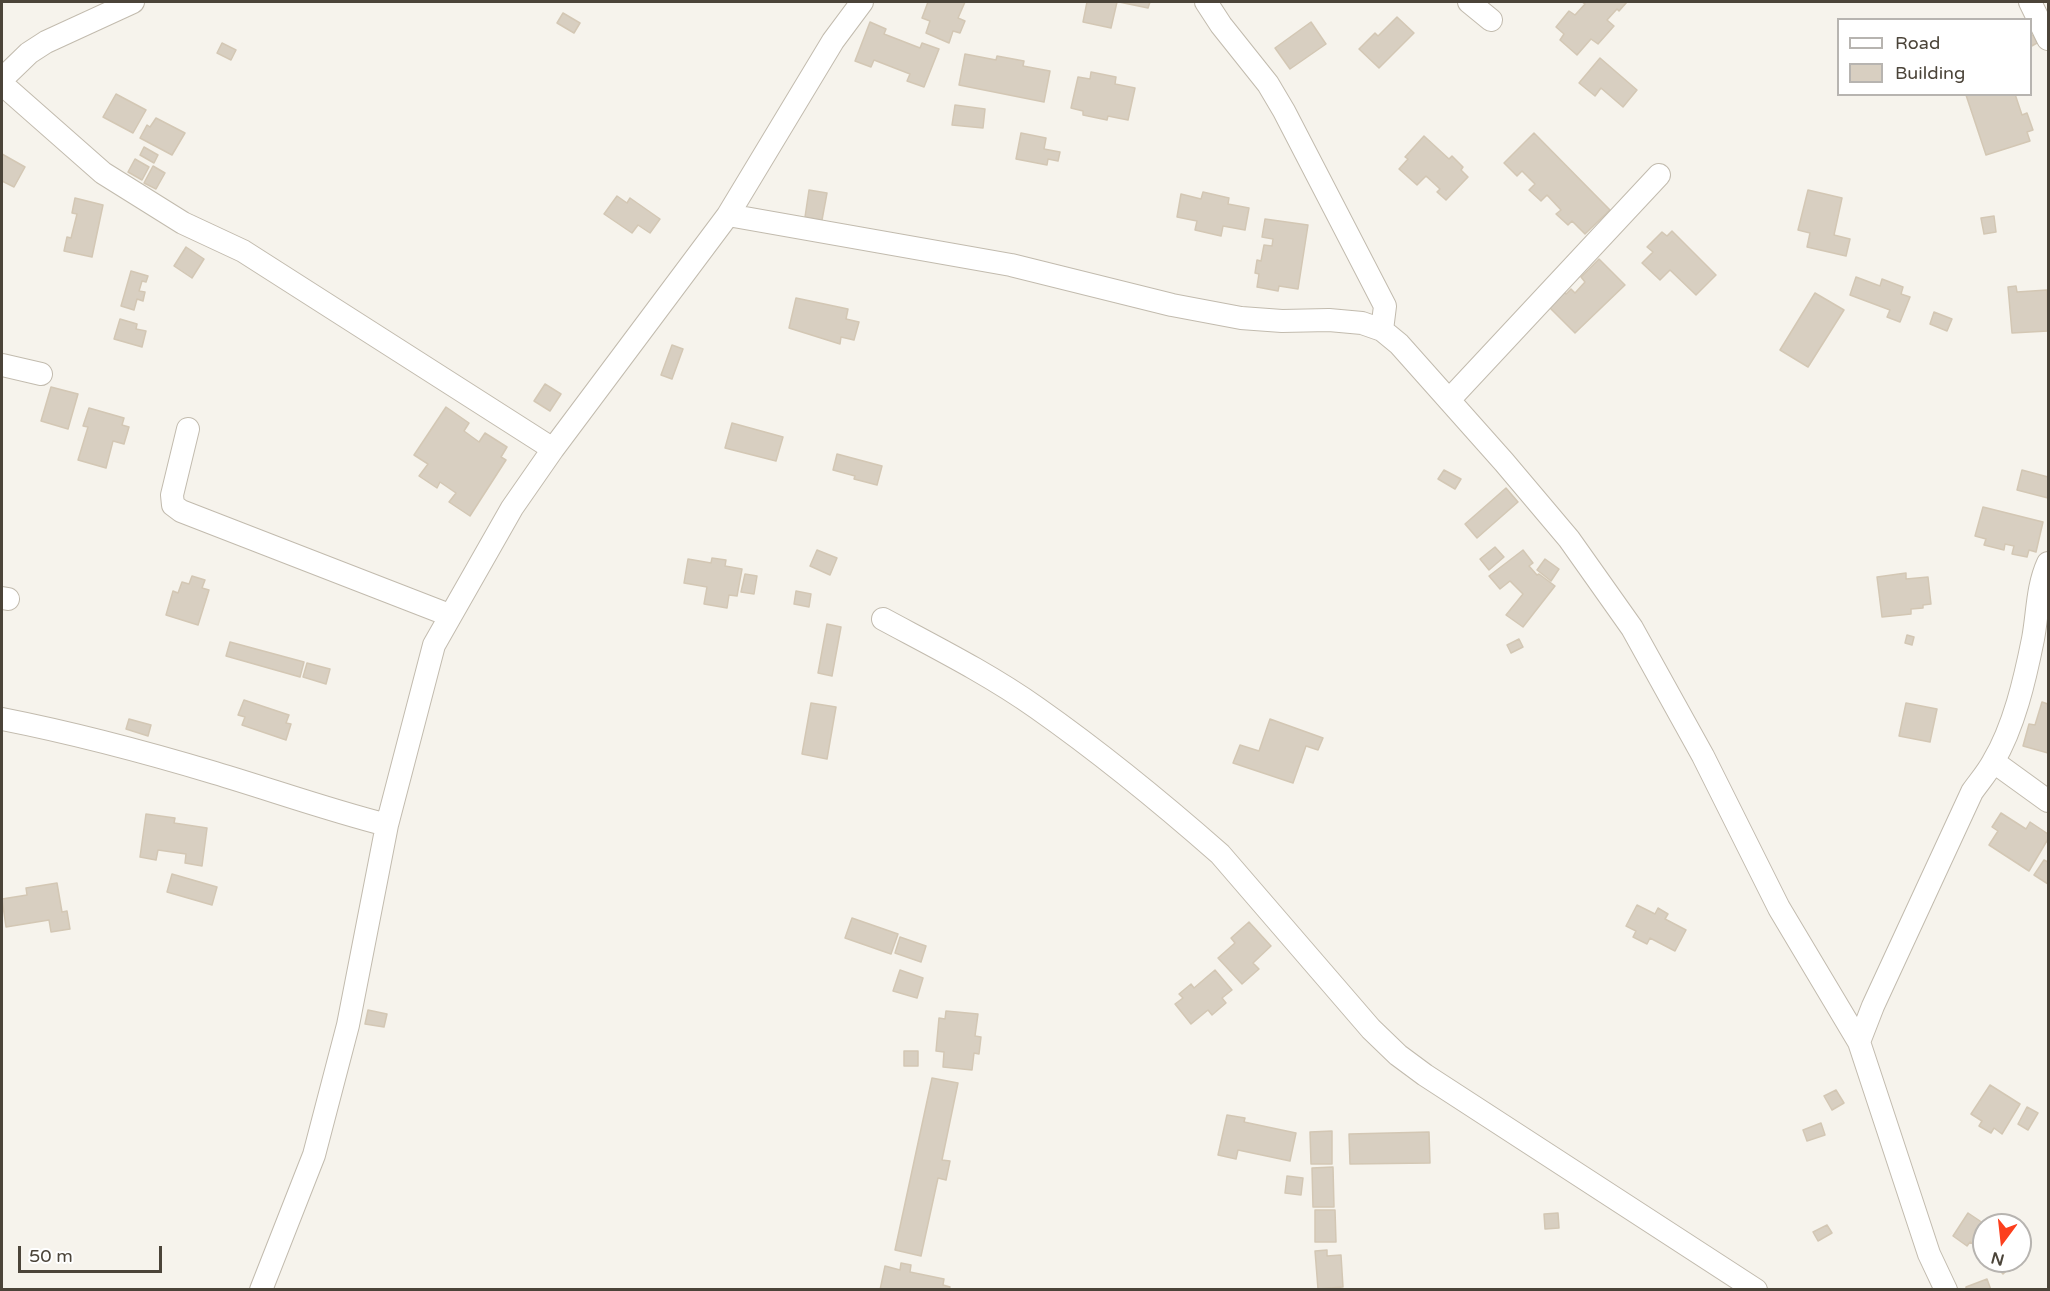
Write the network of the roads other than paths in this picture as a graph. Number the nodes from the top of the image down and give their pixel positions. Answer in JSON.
{"nodes":[{"id":1,"x":133,"y":2,"type":"edge"},
{"id":2,"x":862,"y":2,"type":"edge"},
{"id":3,"x":1206,"y":2,"type":"edge"},
{"id":4,"x":1469,"y":2,"type":"edge"},
{"id":5,"x":2030,"y":2,"type":"edge"},
{"id":6,"x":1491,"y":20,"type":"dead end"},
{"id":7,"x":2049,"y":39,"type":"edge"},
{"id":8,"x":2,"y":82,"type":"edge"},
{"id":9,"x":1659,"y":175,"type":"dead end"},
{"id":10,"x":728,"y":215,"type":"junction"},
{"id":11,"x":1382,"y":330,"type":"junction"},
{"id":12,"x":2,"y":365,"type":"edge"},
{"id":13,"x":41,"y":374,"type":"dead end"},
{"id":14,"x":1449,"y":400,"type":"junction"},
{"id":15,"x":188,"y":429,"type":"dead end"},
{"id":16,"x":553,"y":448,"type":"junction"},
{"id":17,"x":2049,"y":562,"type":"edge"},
{"id":18,"x":449,"y":615,"type":"junction"},
{"id":19,"x":883,"y":619,"type":"dead end"},
{"id":20,"x":2042,"y":619,"type":"edge"},
{"id":21,"x":2,"y":719,"type":"edge"},
{"id":22,"x":1994,"y":762,"type":"junction"},
{"id":23,"x":2049,"y":801,"type":"edge"},
{"id":24,"x":387,"y":825,"type":"junction"},
{"id":25,"x":1860,"y":1042,"type":"junction"},
{"id":26,"x":261,"y":1290,"type":"edge"},
{"id":27,"x":1756,"y":1290,"type":"edge"},
{"id":28,"x":1946,"y":1290,"type":"edge"}],
"edges":[{"from":1,"to":8,"type":"street"},
{"from":2,"to":10,"type":"street"},
{"from":3,"to":11,"type":"street"},
{"from":4,"to":6,"type":"street"},
{"from":5,"to":7,"type":"street"},
{"from":8,"to":16,"type":"street"},
{"from":9,"to":14,"type":"street"},
{"from":10,"to":11,"type":"street"},
{"from":10,"to":16,"type":"street"},
{"from":11,"to":14,"type":"street"},
{"from":12,"to":13,"type":"street"},
{"from":14,"to":25,"type":"street"},
{"from":15,"to":18,"type":"street"},
{"from":16,"to":18,"type":"street"},
{"from":17,"to":20,"type":"street"},
{"from":18,"to":24,"type":"street"},
{"from":19,"to":27,"type":"street"},
{"from":20,"to":22,"type":"street"},
{"from":21,"to":24,"type":"street"},
{"from":22,"to":23,"type":"street"},
{"from":22,"to":25,"type":"street"},
{"from":24,"to":26,"type":"street"},
{"from":25,"to":28,"type":"street"}]}
